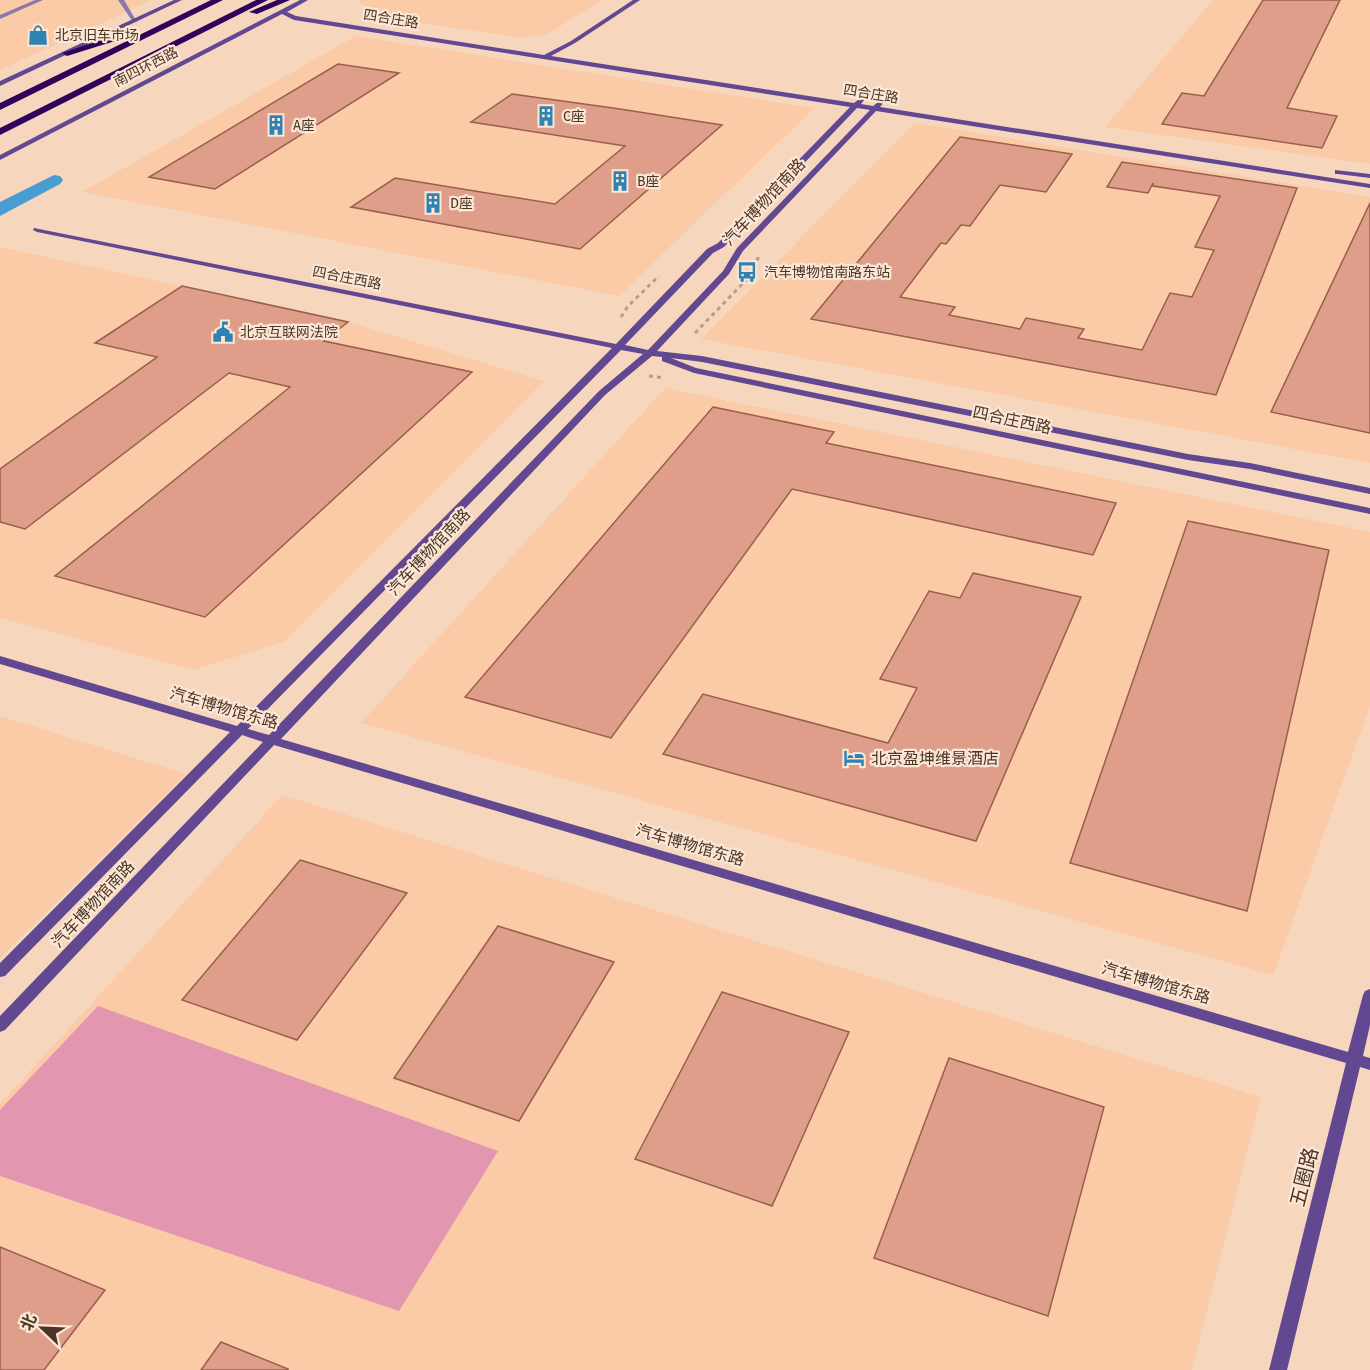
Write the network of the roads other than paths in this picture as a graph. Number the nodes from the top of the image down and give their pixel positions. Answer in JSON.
{"nodes":[{"id":1,"x":40,"y":0,"type":"edge"},
{"id":2,"x":121,"y":0,"type":"edge"},
{"id":3,"x":179,"y":0,"type":"edge"},
{"id":4,"x":218,"y":0,"type":"edge"},
{"id":5,"x":263,"y":0,"type":"edge"},
{"id":6,"x":285,"y":0,"type":"edge"},
{"id":7,"x":305,"y":0,"type":"edge"},
{"id":8,"x":623,"y":0,"type":"edge"},
{"id":9,"x":637,"y":0,"type":"edge"},
{"id":10,"x":282,"y":12,"type":"junction"},
{"id":11,"x":187,"y":15,"type":"junction"},
{"id":12,"x":0,"y":17,"type":"edge"},
{"id":13,"x":135,"y":21,"type":"junction"},
{"id":14,"x":177,"y":43,"type":"junction"},
{"id":15,"x":67,"y":53,"type":"junction"},
{"id":16,"x":551,"y":53,"type":"junction"},
{"id":17,"x":0,"y":84,"type":"edge"},
{"id":18,"x":859,"y":102,"type":"junction"},
{"id":19,"x":878,"y":105,"type":"junction"},
{"id":20,"x":0,"y":107,"type":"edge"},
{"id":21,"x":0,"y":132,"type":"edge"},
{"id":22,"x":0,"y":158,"type":"edge"},
{"id":23,"x":1315,"y":168,"type":"dead end"},
{"id":24,"x":1326,"y":170,"type":"dead end"},
{"id":25,"x":1370,"y":176,"type":"edge"},
{"id":26,"x":1370,"y":186,"type":"edge"},
{"id":27,"x":38,"y":230,"type":"dead end"},
{"id":28,"x":618,"y":347,"type":"junction"},
{"id":29,"x":650,"y":353,"type":"junction"},
{"id":30,"x":1370,"y":491,"type":"edge"},
{"id":31,"x":1370,"y":511,"type":"edge"},
{"id":32,"x":0,"y":660,"type":"edge"},
{"id":33,"x":241,"y":730,"type":"junction"},
{"id":34,"x":274,"y":740,"type":"junction"},
{"id":35,"x":0,"y":972,"type":"edge"},
{"id":36,"x":1370,"y":995,"type":"edge"},
{"id":37,"x":0,"y":1026,"type":"edge"},
{"id":38,"x":1362,"y":1061,"type":"edge"},
{"id":39,"x":1278,"y":1370,"type":"edge"}],
"edges":[{"from":1,"to":12,"type":"street"},
{"from":2,"to":13,"type":"street"},
{"from":3,"to":13,"type":"street"},
{"from":4,"to":11,"type":"highway","name":"南四环西路"},
{"from":5,"to":14,"type":"highway","name":"南四环西路"},
{"from":6,"to":14,"type":"highway"},
{"from":7,"to":10,"type":"street","name":"南四环西路"},
{"from":8,"to":16,"type":"street"},
{"from":9,"to":16,"type":"street"},
{"from":10,"to":16,"type":"street","name":"四合庄路"},
{"from":10,"to":22,"type":"street","name":"南四环西路"},
{"from":11,"to":15,"type":"highway"},
{"from":11,"to":20,"type":"highway","name":"南四环西路"},
{"from":13,"to":15,"type":"street"},
{"from":14,"to":21,"type":"highway","name":"南四环西路"},
{"from":15,"to":17,"type":"street"},
{"from":16,"to":18,"type":"street","name":"四合庄路"},
{"from":18,"to":19,"type":"street","name":"四合庄路"},
{"from":18,"to":28,"type":"street","name":"汽车博物馆南路"},
{"from":19,"to":23,"type":"street","name":"四合庄路"},
{"from":19,"to":26,"type":"street","name":"四合庄路"},
{"from":19,"to":29,"type":"street","name":"汽车博物馆南路"},
{"from":24,"to":25,"type":"street"},
{"from":27,"to":28,"type":"street","name":"四合庄西路"},
{"from":28,"to":29,"type":"street","name":"四合庄西路"},
{"from":28,"to":33,"type":"street","name":"汽车博物馆南路"},
{"from":29,"to":30,"type":"street","name":"四合庄西路"},
{"from":29,"to":31,"type":"street","name":"四合庄西路"},
{"from":29,"to":34,"type":"street","name":"汽车博物馆南路"},
{"from":32,"to":33,"type":"street","name":"汽车博物馆东路"},
{"from":33,"to":34,"type":"street","name":"汽车博物馆东路"},
{"from":33,"to":35,"type":"street","name":"汽车博物馆南路"},
{"from":34,"to":37,"type":"street","name":"汽车博物馆南路"},
{"from":34,"to":38,"type":"street","name":"汽车博物馆东路"},
{"from":36,"to":38,"type":"street","name":"五圈路"},
{"from":38,"to":39,"type":"street","name":"五圈路"}]}
